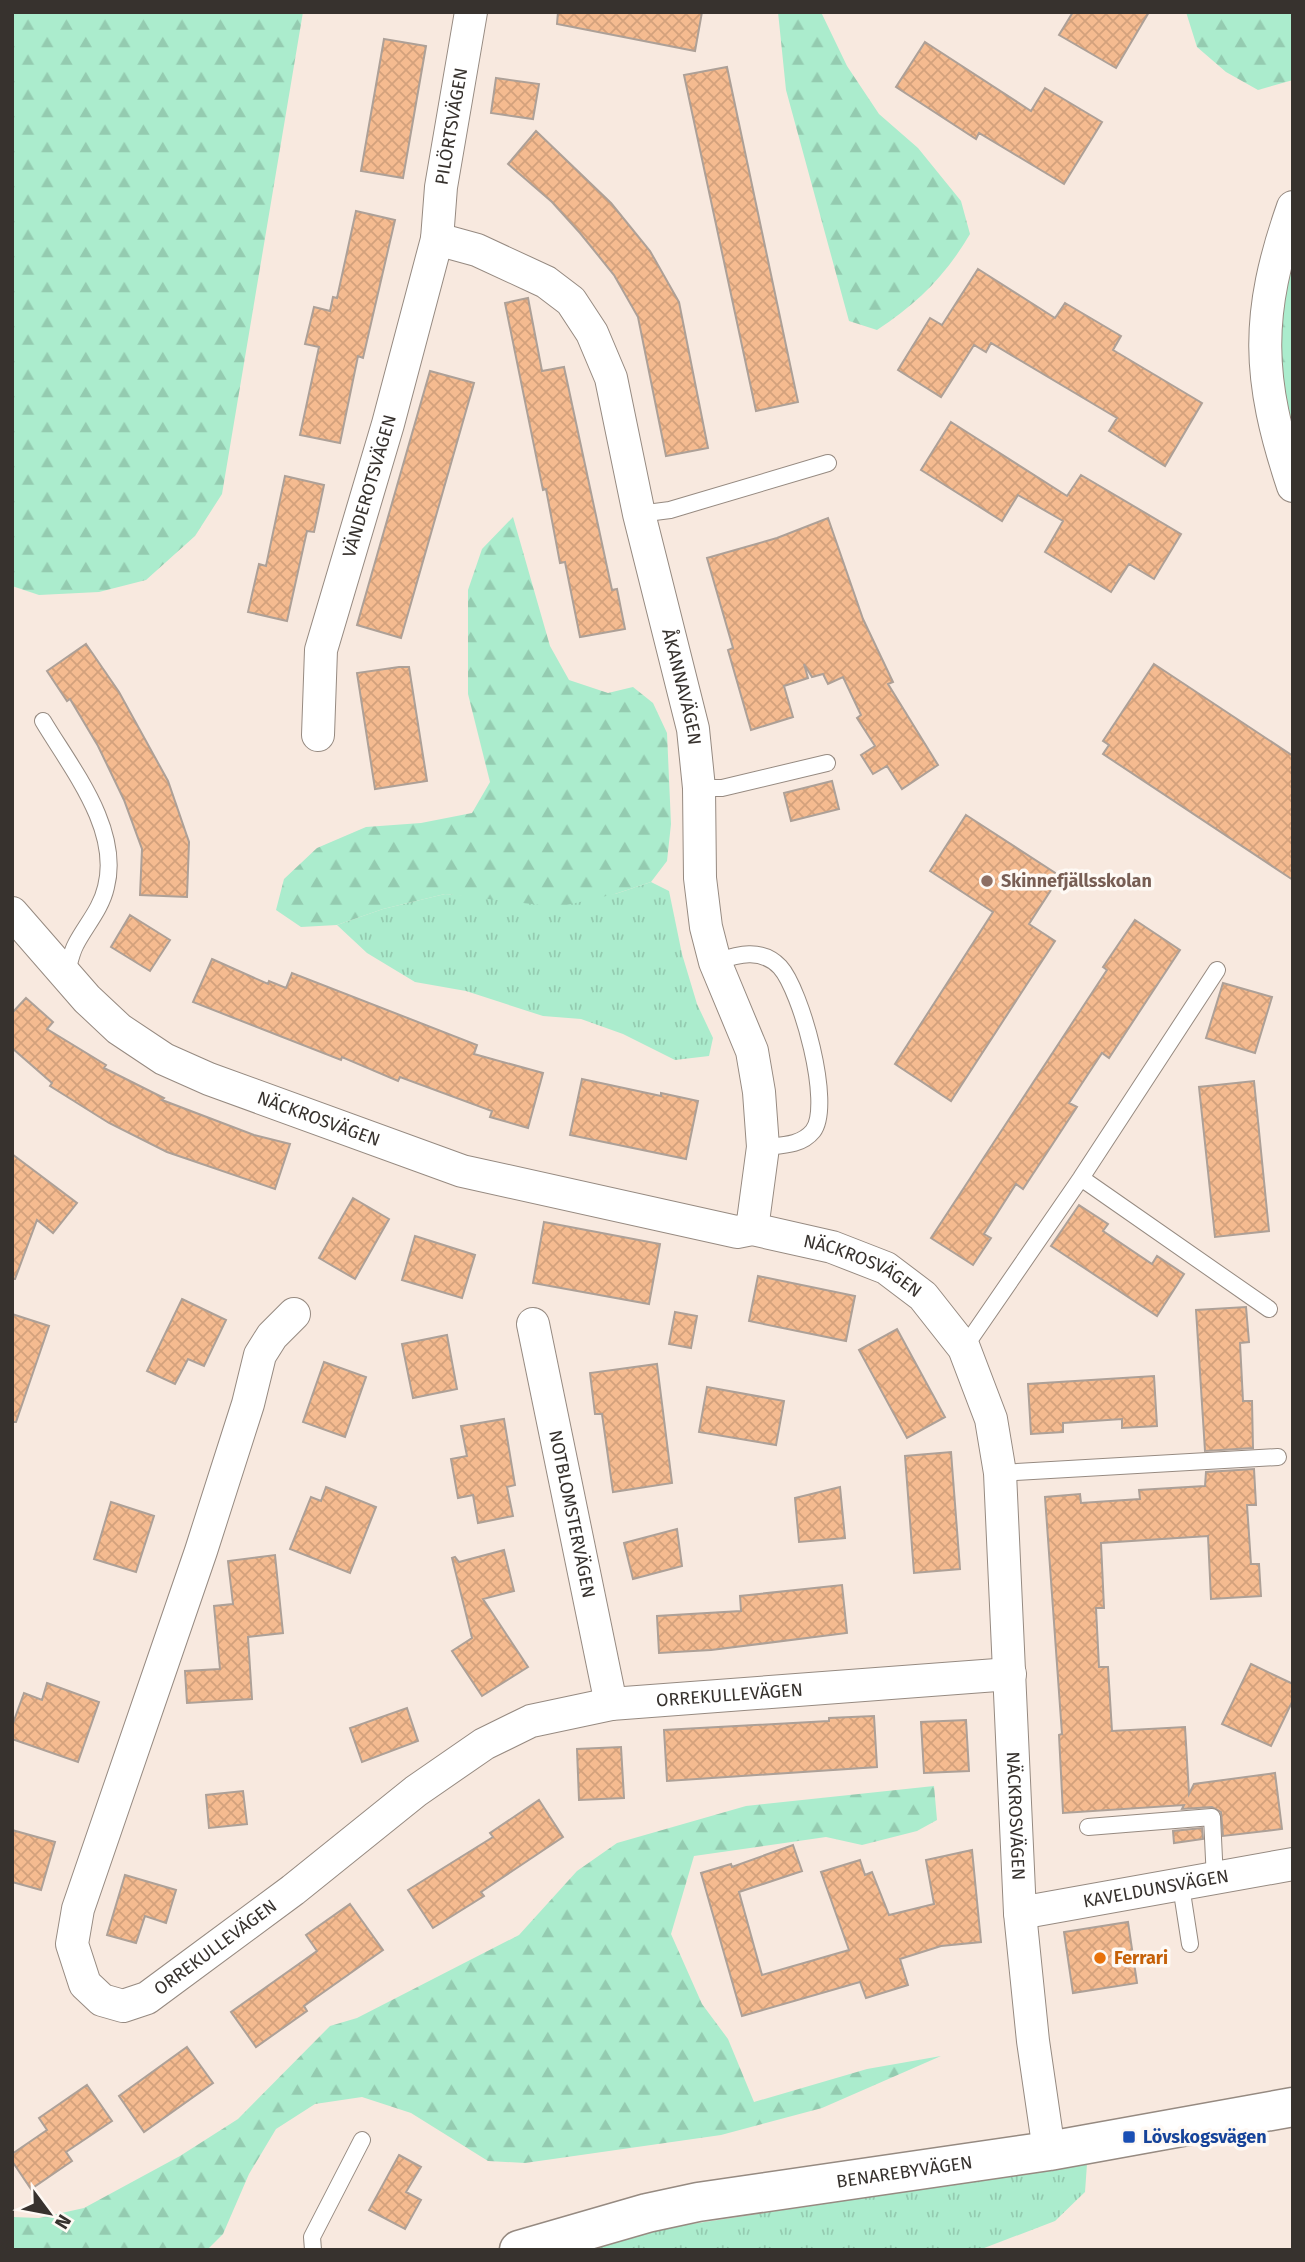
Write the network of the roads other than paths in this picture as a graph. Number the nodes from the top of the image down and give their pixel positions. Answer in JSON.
{"nodes":[{"id":1,"x":471,"y":12,"type":"edge"},
{"id":2,"x":1293,"y":207,"type":"edge"},
{"id":3,"x":436,"y":239,"type":"junction"},
{"id":4,"x":828,"y":463,"type":"dead end"},
{"id":5,"x":1293,"y":486,"type":"edge"},
{"id":6,"x":639,"y":514,"type":"junction"},
{"id":7,"x":43,"y":720,"type":"dead end"},
{"id":8,"x":318,"y":735,"type":"dead end"},
{"id":9,"x":827,"y":763,"type":"dead end"},
{"id":10,"x":699,"y":789,"type":"junction"},
{"id":11,"x":12,"y":913,"type":"edge"},
{"id":12,"x":715,"y":962,"type":"junction"},
{"id":13,"x":1217,"y":970,"type":"dead end"},
{"id":14,"x":66,"y":975,"type":"junction"},
{"id":15,"x":763,"y":1147,"type":"junction"},
{"id":16,"x":1081,"y":1178,"type":"junction"},
{"id":17,"x":752,"y":1229,"type":"junction"},
{"id":18,"x":1269,"y":1309,"type":"dead end"},
{"id":19,"x":294,"y":1314,"type":"dead end"},
{"id":20,"x":533,"y":1324,"type":"dead end"},
{"id":21,"x":964,"y":1348,"type":"junction"},
{"id":22,"x":1278,"y":1457,"type":"dead end"},
{"id":23,"x":1000,"y":1473,"type":"junction"},
{"id":24,"x":1010,"y":1674,"type":"junction"},
{"id":25,"x":611,"y":1704,"type":"junction"},
{"id":26,"x":1088,"y":1827,"type":"dead end"},
{"id":27,"x":1293,"y":1864,"type":"edge"},
{"id":28,"x":1215,"y":1880,"type":"junction"},
{"id":29,"x":1181,"y":1886,"type":"junction"},
{"id":30,"x":1020,"y":1913,"type":"junction"},
{"id":31,"x":1190,"y":1944,"type":"dead end"},
{"id":32,"x":1293,"y":2107,"type":"edge"},
{"id":33,"x":362,"y":2140,"type":"dead end"},
{"id":34,"x":1049,"y":2151,"type":"junction"},
{"id":35,"x":313,"y":2250,"type":"edge"},
{"id":36,"x":519,"y":2250,"type":"edge"}],
"edges":[{"from":1,"to":3,"type":"street","name":"PILÖRTSVÄGEN"},
{"from":2,"to":5,"type":"street"},
{"from":3,"to":6,"type":"street","name":"ÅKANNAVÄGEN"},
{"from":3,"to":8,"type":"street","name":"VÄNDEROTSVÄGEN"},
{"from":4,"to":6,"type":"lane"},
{"from":6,"to":10,"type":"street","name":"ÅKANNAVÄGEN"},
{"from":7,"to":14,"type":"lane"},
{"from":9,"to":10,"type":"lane"},
{"from":10,"to":12,"type":"street","name":"ÅKANNAVÄGEN"},
{"from":11,"to":14,"type":"street","name":"NÄCKROSVÄGEN"},
{"from":12,"to":15,"type":"street","name":"ÅKANNAVÄGEN"},
{"from":12,"to":15,"type":"lane"},
{"from":13,"to":16,"type":"lane"},
{"from":14,"to":17,"type":"street","name":"NÄCKROSVÄGEN"},
{"from":15,"to":17,"type":"street","name":"ÅKANNAVÄGEN"},
{"from":16,"to":18,"type":"lane"},
{"from":16,"to":21,"type":"lane"},
{"from":17,"to":21,"type":"street","name":"NÄCKROSVÄGEN"},
{"from":19,"to":25,"type":"street","name":"ORREKULLEVÄGEN"},
{"from":20,"to":25,"type":"street","name":"NOTBLOMSTERVÄGEN"},
{"from":21,"to":23,"type":"street","name":"NÄCKROSVÄGEN"},
{"from":22,"to":23,"type":"lane"},
{"from":23,"to":24,"type":"street","name":"NÄCKROSVÄGEN"},
{"from":24,"to":25,"type":"street","name":"ORREKULLEVÄGEN"},
{"from":24,"to":30,"type":"street","name":"NÄCKROSVÄGEN"},
{"from":26,"to":28,"type":"lane"},
{"from":27,"to":28,"type":"street","name":"KAVELDUNSVÄGEN"},
{"from":28,"to":29,"type":"street","name":"KAVELDUNSVÄGEN"},
{"from":29,"to":30,"type":"street","name":"KAVELDUNSVÄGEN"},
{"from":29,"to":31,"type":"lane"},
{"from":30,"to":34,"type":"street","name":"NÄCKROSVÄGEN"},
{"from":32,"to":34,"type":"street","name":"BENAREBYVÄGEN"},
{"from":33,"to":35,"type":"lane"},
{"from":34,"to":36,"type":"street","name":"BENAREBYVÄGEN"}]}
